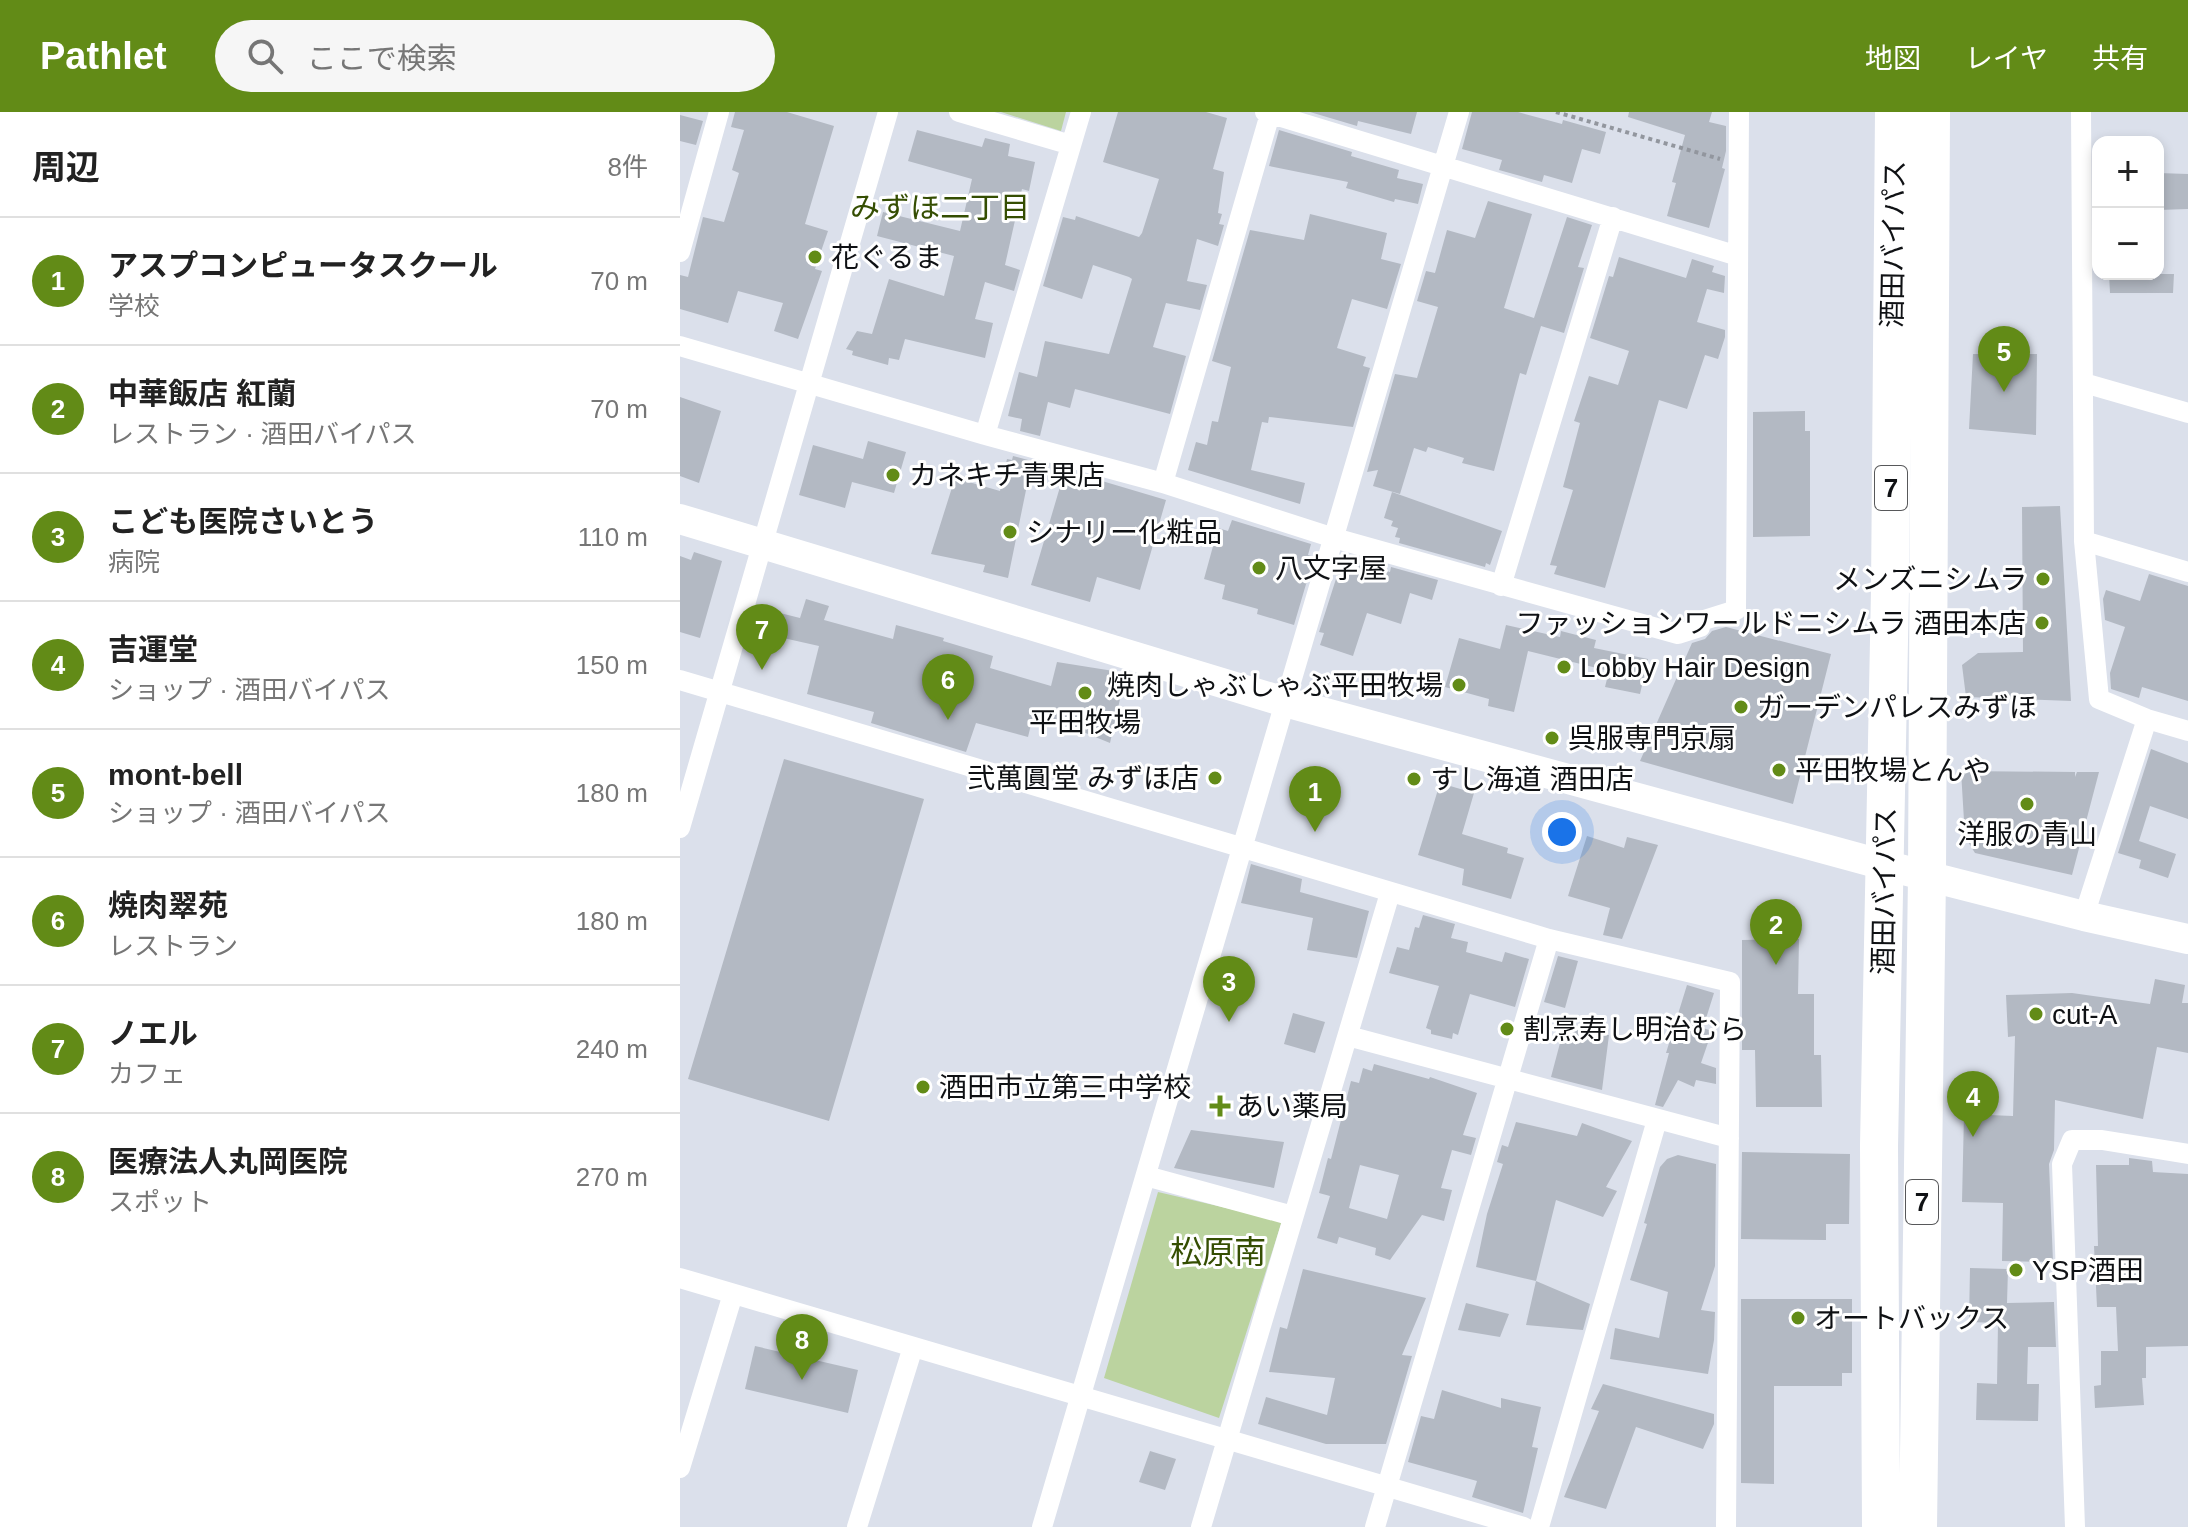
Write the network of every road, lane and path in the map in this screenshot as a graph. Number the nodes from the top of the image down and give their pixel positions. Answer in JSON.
{"nodes":[{"id":1,"x":719,"y":112,"type":"edge"},
{"id":2,"x":888,"y":112,"type":"edge"},
{"id":3,"x":959,"y":112,"type":"edge"},
{"id":4,"x":1081,"y":112,"type":"edge"},
{"id":5,"x":1459,"y":112,"type":"edge"},
{"id":6,"x":1556,"y":112,"type":"edge"},
{"id":7,"x":1739,"y":112,"type":"edge"},
{"id":8,"x":1894,"y":112,"type":"edge"},
{"id":9,"x":1931,"y":112,"type":"edge"},
{"id":10,"x":2081,"y":112,"type":"edge"},
{"id":11,"x":1267,"y":113,"type":"edge"},
{"id":12,"x":1071,"y":145,"type":"junction"},
{"id":13,"x":1740,"y":164,"type":"junction"},
{"id":14,"x":1443,"y":165,"type":"junction"},
{"id":15,"x":1613,"y":217,"type":"junction"},
{"id":16,"x":680,"y":252,"type":"edge"},
{"id":17,"x":1738,"y":256,"type":"junction"},
{"id":18,"x":680,"y":346,"type":"edge"},
{"id":19,"x":808,"y":383,"type":"junction"},
{"id":20,"x":2084,"y":383,"type":"junction"},
{"id":21,"x":2188,"y":413,"type":"edge"},
{"id":22,"x":985,"y":435,"type":"junction"},
{"id":23,"x":1163,"y":483,"type":"junction"},
{"id":24,"x":680,"y":519,"type":"edge"},
{"id":25,"x":1334,"y":538,"type":"junction"},
{"id":26,"x":2084,"y":541,"type":"junction"},
{"id":27,"x":764,"y":545,"type":"junction"},
{"id":28,"x":2188,"y":572,"type":"edge"},
{"id":29,"x":1501,"y":586,"type":"junction"},
{"id":30,"x":680,"y":680,"type":"edge"},
{"id":31,"x":721,"y":692,"type":"junction"},
{"id":32,"x":1285,"y":702,"type":"junction"},
{"id":33,"x":2147,"y":719,"type":"junction"},
{"id":34,"x":2188,"y":731,"type":"edge"},
{"id":35,"x":680,"y":828,"type":"edge"},
{"id":36,"x":1242,"y":849,"type":"junction"},
{"id":37,"x":1884,"y":865,"type":"junction"},
{"id":38,"x":1927,"y":876,"type":"junction"},
{"id":39,"x":1390,"y":893,"type":"junction"},
{"id":40,"x":2084,"y":916,"type":"junction"},
{"id":41,"x":1549,"y":939,"type":"junction"},
{"id":42,"x":2188,"y":939,"type":"edge"},
{"id":43,"x":1348,"y":1036,"type":"junction"},
{"id":44,"x":1508,"y":1079,"type":"junction"},
{"id":45,"x":1657,"y":1120,"type":"junction"},
{"id":46,"x":1729,"y":1138,"type":"junction"},
{"id":47,"x":2188,"y":1154,"type":"edge"},
{"id":48,"x":1146,"y":1176,"type":"junction"},
{"id":49,"x":1293,"y":1216,"type":"junction"},
{"id":50,"x":680,"y":1278,"type":"edge"},
{"id":51,"x":733,"y":1294,"type":"junction"},
{"id":52,"x":913,"y":1347,"type":"junction"},
{"id":53,"x":1081,"y":1396,"type":"junction"},
{"id":54,"x":1227,"y":1439,"type":"junction"},
{"id":55,"x":680,"y":1468,"type":"edge"},
{"id":56,"x":1387,"y":1486,"type":"junction"},
{"id":57,"x":857,"y":1527,"type":"edge"},
{"id":58,"x":1042,"y":1527,"type":"edge"},
{"id":59,"x":1201,"y":1527,"type":"edge"},
{"id":60,"x":1375,"y":1527,"type":"edge"},
{"id":61,"x":1524,"y":1527,"type":"edge"},
{"id":62,"x":1539,"y":1527,"type":"edge"},
{"id":63,"x":1726,"y":1527,"type":"edge"},
{"id":64,"x":1881,"y":1527,"type":"edge"},
{"id":65,"x":1918,"y":1527,"type":"edge"},
{"id":66,"x":2075,"y":1527,"type":"edge"}],
"edges":[{"from":1,"to":16,"type":"street"},
{"from":2,"to":19,"type":"street"},
{"from":3,"to":12,"type":"street"},
{"from":4,"to":12,"type":"street"},
{"from":5,"to":14,"type":"street"},
{"from":6,"to":13,"type":"path"},
{"from":7,"to":13,"type":"street"},
{"from":8,"to":37,"type":"highway","name":"酒田バイパス","number":"7"},
{"from":9,"to":38,"type":"highway","name":"酒田バイパス","number":"7"},
{"from":10,"to":20,"type":"street"},
{"from":11,"to":14,"type":"street"},
{"from":11,"to":23,"type":"street"},
{"from":12,"to":22,"type":"street"},
{"from":13,"to":17,"type":"street"},
{"from":14,"to":15,"type":"street"},
{"from":14,"to":25,"type":"street"},
{"from":15,"to":17,"type":"street"},
{"from":15,"to":29,"type":"street"},
{"from":17,"to":29,"type":"street"},
{"from":18,"to":19,"type":"street"},
{"from":19,"to":22,"type":"street"},
{"from":19,"to":27,"type":"street"},
{"from":20,"to":21,"type":"street"},
{"from":20,"to":26,"type":"street"},
{"from":22,"to":23,"type":"street"},
{"from":23,"to":25,"type":"street"},
{"from":24,"to":27,"type":"street"},
{"from":25,"to":29,"type":"street"},
{"from":25,"to":32,"type":"street"},
{"from":26,"to":28,"type":"street"},
{"from":26,"to":33,"type":"street"},
{"from":27,"to":31,"type":"street"},
{"from":27,"to":32,"type":"street"},
{"from":30,"to":31,"type":"street"},
{"from":31,"to":35,"type":"street"},
{"from":31,"to":36,"type":"street"},
{"from":32,"to":36,"type":"street"},
{"from":32,"to":37,"type":"street"},
{"from":33,"to":34,"type":"street"},
{"from":33,"to":40,"type":"street"},
{"from":36,"to":39,"type":"street"},
{"from":36,"to":48,"type":"street"},
{"from":37,"to":38,"type":"street"},
{"from":37,"to":64,"type":"highway","name":"酒田バイパス","number":"7"},
{"from":38,"to":40,"type":"street"},
{"from":38,"to":65,"type":"highway","name":"酒田バイパス","number":"7"},
{"from":39,"to":41,"type":"street"},
{"from":39,"to":43,"type":"street"},
{"from":40,"to":42,"type":"street"},
{"from":41,"to":44,"type":"street"},
{"from":41,"to":46,"type":"street"},
{"from":43,"to":44,"type":"street"},
{"from":43,"to":49,"type":"street"},
{"from":44,"to":45,"type":"street"},
{"from":44,"to":56,"type":"street"},
{"from":45,"to":46,"type":"street"},
{"from":45,"to":62,"type":"street"},
{"from":46,"to":63,"type":"street"},
{"from":47,"to":66,"type":"street"},
{"from":48,"to":49,"type":"street"},
{"from":48,"to":53,"type":"street"},
{"from":49,"to":54,"type":"street"},
{"from":50,"to":51,"type":"street"},
{"from":51,"to":52,"type":"street"},
{"from":51,"to":55,"type":"street"},
{"from":52,"to":53,"type":"street"},
{"from":52,"to":57,"type":"street"},
{"from":53,"to":54,"type":"street"},
{"from":53,"to":58,"type":"street"},
{"from":54,"to":56,"type":"street"},
{"from":54,"to":59,"type":"street"},
{"from":56,"to":60,"type":"street"},
{"from":56,"to":61,"type":"street"}]}
